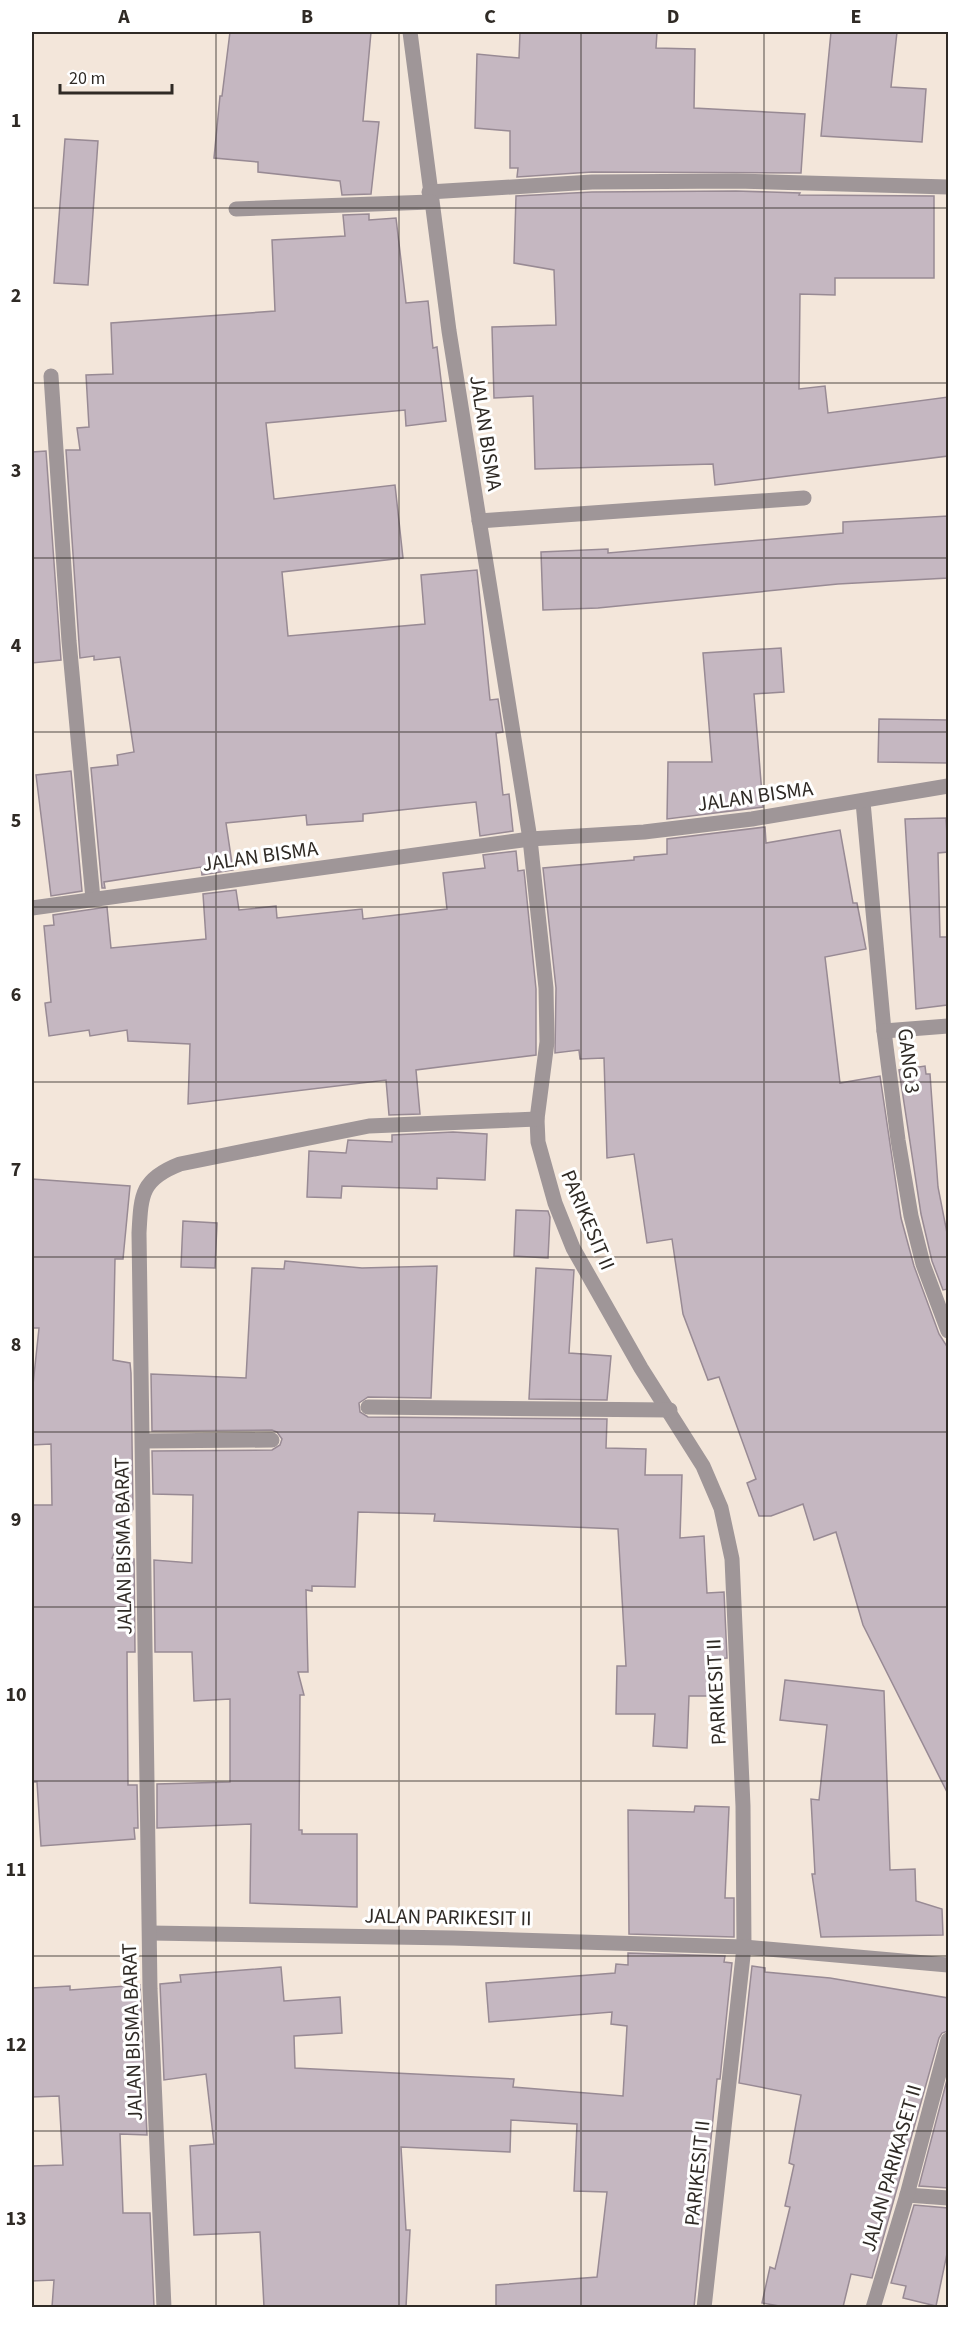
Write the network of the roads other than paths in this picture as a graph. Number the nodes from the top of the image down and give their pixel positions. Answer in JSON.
{"nodes":[{"id":1,"x":410,"y":32,"type":"edge"},
{"id":2,"x":948,"y":187,"type":"edge"},
{"id":3,"x":430,"y":197,"type":"junction"},
{"id":4,"x":236,"y":208,"type":"dead end"},
{"id":5,"x":51,"y":376,"type":"dead end"},
{"id":6,"x":804,"y":498,"type":"dead end"},
{"id":7,"x":479,"y":521,"type":"junction"},
{"id":8,"x":948,"y":786,"type":"edge"},
{"id":9,"x":863,"y":802,"type":"junction"},
{"id":10,"x":530,"y":839,"type":"junction"},
{"id":11,"x":93,"y":899,"type":"junction"},
{"id":12,"x":32,"y":908,"type":"edge"},
{"id":13,"x":948,"y":1026,"type":"edge"},
{"id":14,"x":884,"y":1031,"type":"junction"},
{"id":15,"x":537,"y":1119,"type":"junction"},
{"id":16,"x":947,"y":1322,"type":"edge"},
{"id":17,"x":368,"y":1407,"type":"dead end"},
{"id":18,"x":670,"y":1410,"type":"junction"},
{"id":19,"x":272,"y":1440,"type":"dead end"},
{"id":20,"x":143,"y":1441,"type":"junction"},
{"id":21,"x":150,"y":1933,"type":"junction"},
{"id":22,"x":744,"y":1947,"type":"junction"},
{"id":23,"x":948,"y":1965,"type":"edge"},
{"id":24,"x":948,"y":2040,"type":"edge"},
{"id":25,"x":907,"y":2195,"type":"junction"},
{"id":26,"x":948,"y":2198,"type":"edge"},
{"id":27,"x":164,"y":2307,"type":"edge"},
{"id":28,"x":704,"y":2307,"type":"edge"},
{"id":29,"x":873,"y":2307,"type":"edge"}],
"edges":[{"from":1,"to":3,"type":"street","name":"JALAN BISMA"},
{"from":2,"to":3,"type":"street"},
{"from":3,"to":4,"type":"street"},
{"from":3,"to":7,"type":"street","name":"JALAN BISMA"},
{"from":5,"to":11,"type":"street"},
{"from":6,"to":7,"type":"street"},
{"from":7,"to":10,"type":"street","name":"JALAN BISMA"},
{"from":8,"to":9,"type":"street","name":"JALAN BISMA"},
{"from":9,"to":10,"type":"street","name":"JALAN BISMA"},
{"from":9,"to":14,"type":"street","name":"GANG 3"},
{"from":10,"to":11,"type":"street","name":"JALAN BISMA"},
{"from":10,"to":15,"type":"street","name":"JALAN BISMA"},
{"from":11,"to":12,"type":"street","name":"JALAN BISMA"},
{"from":13,"to":14,"type":"street"},
{"from":14,"to":16,"type":"street","name":"GANG 3"},
{"from":15,"to":18,"type":"street","name":"PARIKESIT II"},
{"from":15,"to":20,"type":"street","name":"JALAN BISMA BARAT"},
{"from":17,"to":18,"type":"street"},
{"from":18,"to":22,"type":"street","name":"PARIKESIT II"},
{"from":19,"to":20,"type":"street"},
{"from":20,"to":21,"type":"street","name":"JALAN BISMA BARAT"},
{"from":21,"to":22,"type":"street","name":"JALAN PARIKESIT II"},
{"from":21,"to":27,"type":"street","name":"JALAN BISMA BARAT"},
{"from":22,"to":23,"type":"street","name":"JALAN PARIKESIT II"},
{"from":22,"to":28,"type":"street","name":"PARIKESIT II"},
{"from":24,"to":25,"type":"street","name":"JALAN PARIKASET II"},
{"from":25,"to":26,"type":"street"},
{"from":25,"to":29,"type":"street","name":"JALAN PARIKASET II"}]}
